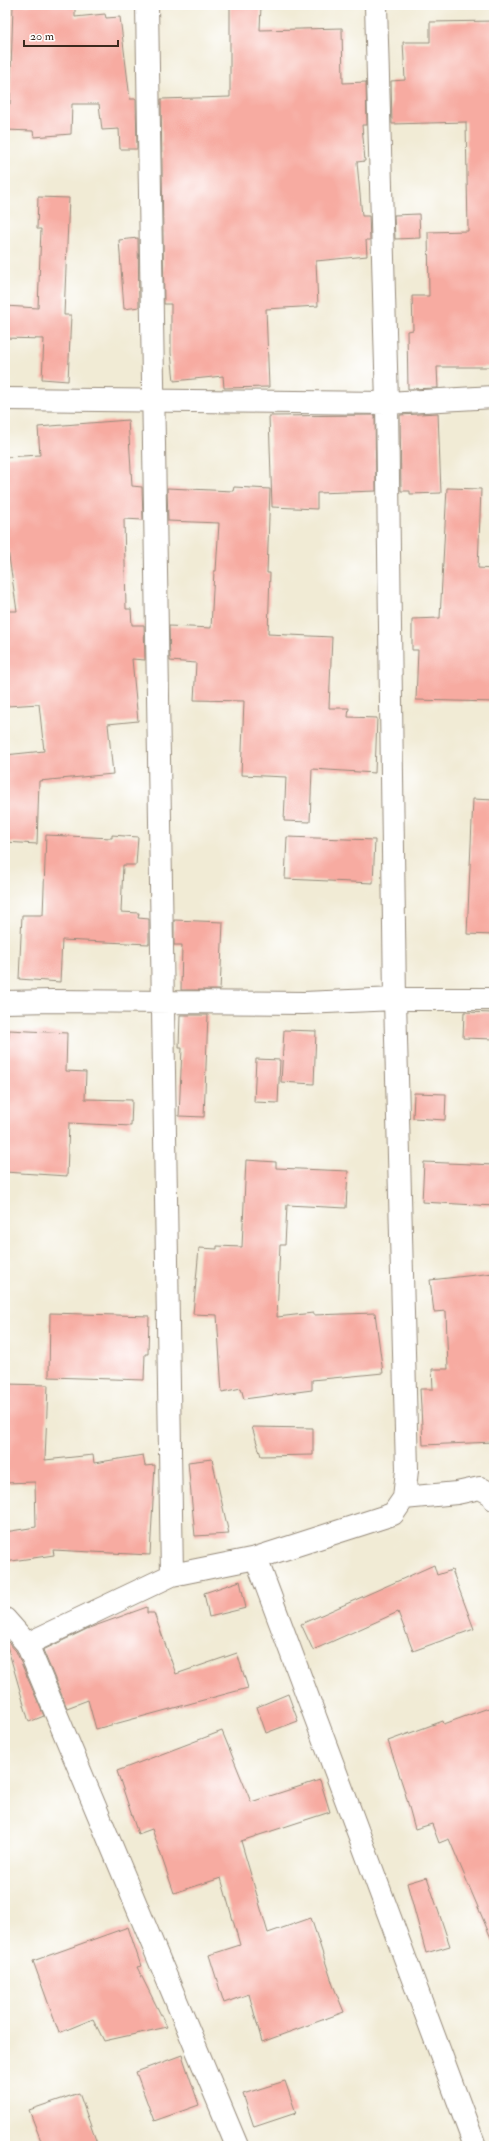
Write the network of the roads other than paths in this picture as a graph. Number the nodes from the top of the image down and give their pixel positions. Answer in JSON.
{"nodes":[{"id":1,"x":147,"y":5,"type":"edge"},
{"id":2,"x":376,"y":5,"type":"edge"},
{"id":3,"x":494,"y":396,"type":"edge"},
{"id":4,"x":5,"y":399,"type":"edge"},
{"id":5,"x":154,"y":400,"type":"junction"},
{"id":6,"x":387,"y":402,"type":"junction"},
{"id":7,"x":395,"y":998,"type":"junction"},
{"id":8,"x":494,"y":999,"type":"edge"},
{"id":9,"x":163,"y":1001,"type":"junction"},
{"id":10,"x":5,"y":1002,"type":"edge"},
{"id":11,"x":404,"y":1498,"type":"junction"},
{"id":12,"x":494,"y":1499,"type":"edge"},
{"id":13,"x":256,"y":1558,"type":"junction"},
{"id":14,"x":172,"y":1575,"type":"junction"},
{"id":15,"x":5,"y":1619,"type":"edge"},
{"id":16,"x":28,"y":1644,"type":"junction"},
{"id":17,"x":237,"y":2146,"type":"edge"},
{"id":18,"x":475,"y":2146,"type":"edge"}],
"edges":[{"from":1,"to":5,"type":"street"},
{"from":2,"to":6,"type":"street"},
{"from":3,"to":6,"type":"street"},
{"from":4,"to":5,"type":"street"},
{"from":5,"to":6,"type":"street"},
{"from":5,"to":9,"type":"street"},
{"from":6,"to":7,"type":"street"},
{"from":7,"to":8,"type":"street"},
{"from":7,"to":9,"type":"street"},
{"from":7,"to":11,"type":"street"},
{"from":9,"to":10,"type":"street"},
{"from":9,"to":14,"type":"street"},
{"from":11,"to":12,"type":"street"},
{"from":11,"to":13,"type":"street"},
{"from":13,"to":14,"type":"street"},
{"from":13,"to":18,"type":"street"},
{"from":14,"to":16,"type":"street"},
{"from":15,"to":16,"type":"street"},
{"from":16,"to":17,"type":"street"}]}
